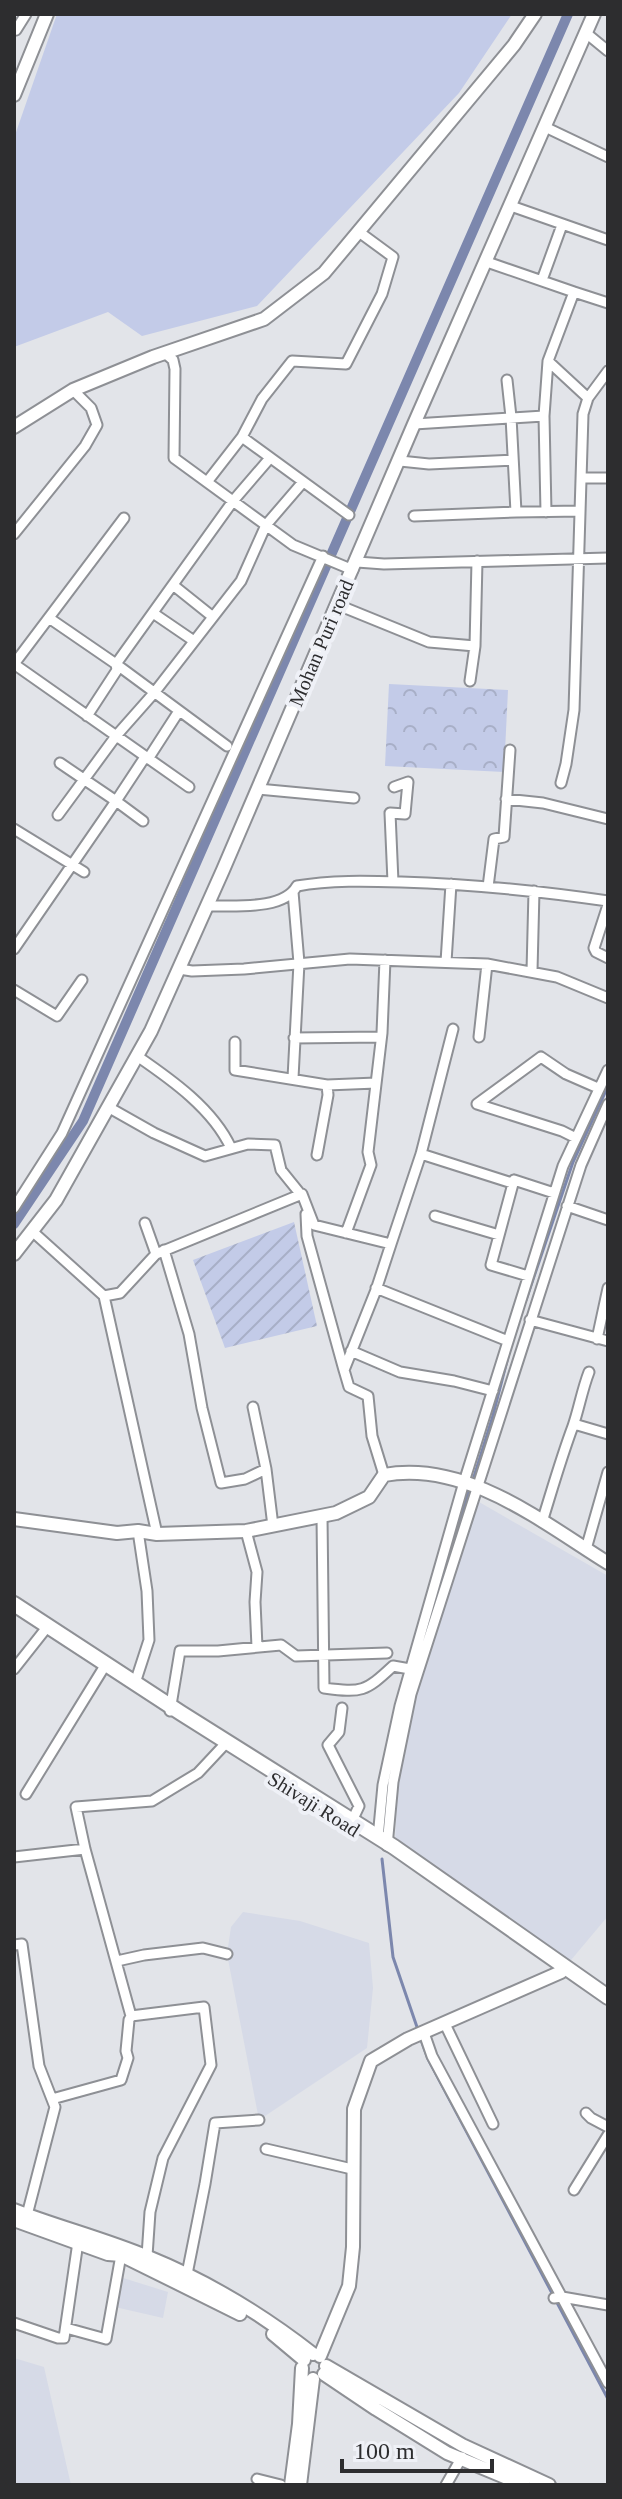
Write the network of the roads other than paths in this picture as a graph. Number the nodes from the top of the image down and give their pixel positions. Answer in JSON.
{"nodes":[{"id":1,"x":26,"y":14,"type":"edge"},
{"id":2,"x":535,"y":14,"type":"edge"},
{"id":3,"x":594,"y":14,"type":"edge"},
{"id":4,"x":44,"y":15,"type":"edge"},
{"id":5,"x":14,"y":29,"type":"edge"},
{"id":6,"x":586,"y":33,"type":"junction"},
{"id":7,"x":608,"y":51,"type":"edge"},
{"id":8,"x":18,"y":71,"type":"edge"},
{"id":9,"x":14,"y":95,"type":"edge"},
{"id":10,"x":545,"y":127,"type":"junction"},
{"id":11,"x":608,"y":157,"type":"edge"},
{"id":12,"x":511,"y":206,"type":"junction"},
{"id":13,"x":562,"y":225,"type":"junction"},
{"id":14,"x":359,"y":232,"type":"junction"},
{"id":15,"x":608,"y":240,"type":"edge"},
{"id":16,"x":487,"y":262,"type":"junction"},
{"id":17,"x":542,"y":280,"type":"junction"},
{"id":18,"x":574,"y":292,"type":"junction"},
{"id":19,"x":608,"y":303,"type":"edge"},
{"id":20,"x":165,"y":353,"type":"junction"},
{"id":21,"x":548,"y":361,"type":"junction"},
{"id":22,"x":608,"y":371,"type":"edge"},
{"id":23,"x":507,"y":380,"type":"dead end"},
{"id":24,"x":73,"y":390,"type":"junction"},
{"id":25,"x":588,"y":398,"type":"junction"},
{"id":26,"x":544,"y":416,"type":"junction"},
{"id":27,"x":511,"y":417,"type":"junction"},
{"id":28,"x":414,"y":424,"type":"junction"},
{"id":29,"x":14,"y":427,"type":"edge"},
{"id":30,"x":242,"y":437,"type":"junction"},
{"id":31,"x":270,"y":458,"type":"junction"},
{"id":32,"x":513,"y":460,"type":"junction"},
{"id":33,"x":400,"y":461,"type":"junction"},
{"id":34,"x":582,"y":478,"type":"junction"},
{"id":35,"x":608,"y":478,"type":"edge"},
{"id":36,"x":207,"y":482,"type":"junction"},
{"id":37,"x":303,"y":482,"type":"junction"},
{"id":38,"x":233,"y":501,"type":"junction"},
{"id":39,"x":580,"y":511,"type":"junction"},
{"id":40,"x":516,"y":512,"type":"junction"},
{"id":41,"x":546,"y":512,"type":"junction"},
{"id":42,"x":349,"y":515,"type":"dead end"},
{"id":43,"x":414,"y":516,"type":"dead end"},
{"id":44,"x":124,"y":518,"type":"dead end"},
{"id":45,"x":266,"y":525,"type":"junction"},
{"id":46,"x":14,"y":534,"type":"edge"},
{"id":47,"x":325,"y":557,"type":"junction"},
{"id":48,"x":578,"y":558,"type":"junction"},
{"id":49,"x":608,"y":558,"type":"edge"},
{"id":50,"x":477,"y":561,"type":"junction"},
{"id":51,"x":355,"y":566,"type":"junction"},
{"id":52,"x":173,"y":585,"type":"junction"},
{"id":53,"x":338,"y":605,"type":"junction"},
{"id":54,"x":153,"y":613,"type":"junction"},
{"id":55,"x":213,"y":617,"type":"junction"},
{"id":56,"x":49,"y":618,"type":"junction"},
{"id":57,"x":194,"y":641,"type":"junction"},
{"id":58,"x":475,"y":646,"type":"junction"},
{"id":59,"x":14,"y":664,"type":"edge"},
{"id":60,"x":116,"y":664,"type":"junction"},
{"id":61,"x":470,"y":681,"type":"dead end"},
{"id":62,"x":154,"y":693,"type":"junction"},
{"id":63,"x":179,"y":711,"type":"junction"},
{"id":64,"x":87,"y":716,"type":"junction"},
{"id":65,"x":116,"y":736,"type":"junction"},
{"id":66,"x":227,"y":746,"type":"dead end"},
{"id":67,"x":510,"y":750,"type":"dead end"},
{"id":68,"x":147,"y":758,"type":"junction"},
{"id":69,"x":60,"y":763,"type":"dead end"},
{"id":70,"x":85,"y":780,"type":"junction"},
{"id":71,"x":561,"y":783,"type":"dead end"},
{"id":72,"x":189,"y":787,"type":"dead end"},
{"id":73,"x":394,"y":787,"type":"dead end"},
{"id":74,"x":258,"y":789,"type":"junction"},
{"id":75,"x":354,"y":798,"type":"dead end"},
{"id":76,"x":506,"y":799,"type":"junction"},
{"id":77,"x":116,"y":801,"type":"junction"},
{"id":78,"x":58,"y":815,"type":"dead end"},
{"id":79,"x":608,"y":819,"type":"edge"},
{"id":80,"x":143,"y":821,"type":"dead end"},
{"id":81,"x":14,"y":829,"type":"edge"},
{"id":82,"x":73,"y":865,"type":"junction"},
{"id":83,"x":84,"y":872,"type":"dead end"},
{"id":84,"x":393,"y":882,"type":"junction"},
{"id":85,"x":451,"y":884,"type":"junction"},
{"id":86,"x":488,"y":887,"type":"junction"},
{"id":87,"x":534,"y":891,"type":"junction"},
{"id":88,"x":293,"y":892,"type":"junction"},
{"id":89,"x":608,"y":903,"type":"edge"},
{"id":90,"x":207,"y":906,"type":"junction"},
{"id":91,"x":14,"y":949,"type":"edge"},
{"id":92,"x":608,"y":958,"type":"edge"},
{"id":93,"x":385,"y":960,"type":"junction"},
{"id":94,"x":446,"y":962,"type":"junction"},
{"id":95,"x":299,"y":963,"type":"junction"},
{"id":96,"x":487,"y":964,"type":"junction"},
{"id":97,"x":179,"y":969,"type":"junction"},
{"id":98,"x":532,"y":971,"type":"junction"},
{"id":99,"x":82,"y":980,"type":"dead end"},
{"id":100,"x":14,"y":990,"type":"edge"},
{"id":101,"x":608,"y":998,"type":"edge"},
{"id":102,"x":453,"y":1029,"type":"dead end"},
{"id":103,"x":381,"y":1037,"type":"junction"},
{"id":104,"x":479,"y":1037,"type":"dead end"},
{"id":105,"x":294,"y":1038,"type":"junction"},
{"id":106,"x":235,"y":1042,"type":"dead end"},
{"id":107,"x":137,"y":1056,"type":"junction"},
{"id":108,"x":608,"y":1070,"type":"edge"},
{"id":109,"x":293,"y":1078,"type":"junction"},
{"id":110,"x":376,"y":1083,"type":"junction"},
{"id":111,"x":327,"y":1085,"type":"junction"},
{"id":112,"x":598,"y":1088,"type":"junction"},
{"id":113,"x":608,"y":1104,"type":"edge"},
{"id":114,"x":108,"y":1107,"type":"junction"},
{"id":115,"x":605,"y":1120,"type":"edge"},
{"id":116,"x":576,"y":1138,"type":"junction"},
{"id":117,"x":231,"y":1148,"type":"junction"},
{"id":118,"x":421,"y":1154,"type":"junction"},
{"id":119,"x":317,"y":1155,"type":"dead end"},
{"id":120,"x":514,"y":1180,"type":"junction"},
{"id":121,"x":554,"y":1193,"type":"junction"},
{"id":122,"x":302,"y":1194,"type":"junction"},
{"id":123,"x":567,"y":1206,"type":"junction"},
{"id":124,"x":14,"y":1208,"type":"edge"},
{"id":125,"x":435,"y":1216,"type":"dead end"},
{"id":126,"x":608,"y":1220,"type":"edge"},
{"id":127,"x":145,"y":1223,"type":"dead end"},
{"id":128,"x":32,"y":1231,"type":"junction"},
{"id":129,"x":346,"y":1233,"type":"junction"},
{"id":130,"x":499,"y":1235,"type":"junction"},
{"id":131,"x":391,"y":1244,"type":"junction"},
{"id":132,"x":160,"y":1252,"type":"junction"},
{"id":133,"x":14,"y":1254,"type":"edge"},
{"id":134,"x":528,"y":1276,"type":"junction"},
{"id":135,"x":376,"y":1288,"type":"junction"},
{"id":136,"x":608,"y":1288,"type":"edge"},
{"id":137,"x":104,"y":1296,"type":"junction"},
{"id":138,"x":530,"y":1320,"type":"junction"},
{"id":139,"x":603,"y":1340,"type":"edge"},
{"id":140,"x":508,"y":1341,"type":"junction"},
{"id":141,"x":351,"y":1351,"type":"junction"},
{"id":142,"x":344,"y":1370,"type":"junction"},
{"id":143,"x":589,"y":1372,"type":"dead end"},
{"id":144,"x":493,"y":1391,"type":"junction"},
{"id":145,"x":253,"y":1407,"type":"dead end"},
{"id":146,"x":574,"y":1424,"type":"junction"},
{"id":147,"x":608,"y":1434,"type":"edge"},
{"id":148,"x":266,"y":1469,"type":"junction"},
{"id":149,"x":608,"y":1472,"type":"edge"},
{"id":150,"x":384,"y":1475,"type":"junction"},
{"id":151,"x":471,"y":1484,"type":"junction"},
{"id":152,"x":322,"y":1516,"type":"junction"},
{"id":153,"x":14,"y":1519,"type":"edge"},
{"id":154,"x":542,"y":1522,"type":"junction"},
{"id":155,"x":273,"y":1526,"type":"junction"},
{"id":156,"x":138,"y":1531,"type":"junction"},
{"id":157,"x":246,"y":1531,"type":"junction"},
{"id":158,"x":157,"y":1534,"type":"junction"},
{"id":159,"x":586,"y":1549,"type":"junction"},
{"id":160,"x":608,"y":1563,"type":"edge"},
{"id":161,"x":14,"y":1604,"type":"edge"},
{"id":162,"x":14,"y":1613,"type":"edge"},
{"id":163,"x":46,"y":1629,"type":"junction"},
{"id":164,"x":257,"y":1647,"type":"junction"},
{"id":165,"x":387,"y":1653,"type":"dead end"},
{"id":166,"x":325,"y":1655,"type":"junction"},
{"id":167,"x":104,"y":1667,"type":"junction"},
{"id":168,"x":14,"y":1669,"type":"edge"},
{"id":169,"x":410,"y":1669,"type":"junction"},
{"id":170,"x":135,"y":1683,"type":"junction"},
{"id":171,"x":342,"y":1708,"type":"dead end"},
{"id":172,"x":171,"y":1710,"type":"junction"},
{"id":173,"x":225,"y":1745,"type":"junction"},
{"id":174,"x":26,"y":1794,"type":"dead end"},
{"id":175,"x":352,"y":1821,"type":"junction"},
{"id":176,"x":382,"y":1843,"type":"junction"},
{"id":177,"x":85,"y":1849,"type":"junction"},
{"id":178,"x":14,"y":1857,"type":"edge"},
{"id":179,"x":14,"y":1945,"type":"edge"},
{"id":180,"x":227,"y":1954,"type":"dead end"},
{"id":181,"x":117,"y":1961,"type":"junction"},
{"id":182,"x":562,"y":1970,"type":"junction"},
{"id":183,"x":608,"y":1997,"type":"edge"},
{"id":184,"x":608,"y":2005,"type":"edge"},
{"id":185,"x":131,"y":2016,"type":"junction"},
{"id":186,"x":445,"y":2024,"type":"junction"},
{"id":187,"x":423,"y":2033,"type":"junction"},
{"id":188,"x":52,"y":2099,"type":"junction"},
{"id":189,"x":586,"y":2113,"type":"dead end"},
{"id":190,"x":259,"y":2120,"type":"dead end"},
{"id":191,"x":493,"y":2124,"type":"dead end"},
{"id":192,"x":608,"y":2127,"type":"edge"},
{"id":193,"x":608,"y":2135,"type":"edge"},
{"id":194,"x":266,"y":2149,"type":"dead end"},
{"id":195,"x":352,"y":2169,"type":"junction"},
{"id":196,"x":574,"y":2190,"type":"dead end"},
{"id":197,"x":14,"y":2210,"type":"edge"},
{"id":198,"x":27,"y":2215,"type":"junction"},
{"id":199,"x":14,"y":2220,"type":"edge"},
{"id":200,"x":78,"y":2242,"type":"junction"},
{"id":201,"x":121,"y":2255,"type":"junction"},
{"id":202,"x":147,"y":2256,"type":"junction"},
{"id":203,"x":187,"y":2274,"type":"junction"},
{"id":204,"x":558,"y":2297,"type":"junction"},
{"id":205,"x":608,"y":2305,"type":"edge"},
{"id":206,"x":14,"y":2323,"type":"edge"},
{"id":207,"x":66,"y":2328,"type":"junction"},
{"id":208,"x":315,"y":2365,"type":"junction"},
{"id":209,"x":608,"y":2383,"type":"edge"},
{"id":210,"x":462,"y":2457,"type":"junction"},
{"id":211,"x":257,"y":2479,"type":"dead end"},
{"id":212,"x":281,"y":2485,"type":"edge"},
{"id":213,"x":291,"y":2485,"type":"edge"},
{"id":214,"x":300,"y":2485,"type":"edge"},
{"id":215,"x":446,"y":2485,"type":"edge"},
{"id":216,"x":524,"y":2485,"type":"edge"},
{"id":217,"x":549,"y":2485,"type":"edge"}],
"edges":[{"from":1,"to":5,"type":"street"},
{"from":2,"to":14,"type":"street"},
{"from":3,"to":6,"type":"street","name":"Mohan Puri road"},
{"from":4,"to":8,"type":"street"},
{"from":6,"to":7,"type":"street"},
{"from":6,"to":10,"type":"street","name":"Mohan Puri road"},
{"from":8,"to":9,"type":"street"},
{"from":10,"to":11,"type":"street"},
{"from":10,"to":12,"type":"street","name":"Mohan Puri road"},
{"from":12,"to":13,"type":"street"},
{"from":12,"to":16,"type":"street","name":"Mohan Puri road"},
{"from":13,"to":15,"type":"street"},
{"from":13,"to":17,"type":"street"},
{"from":14,"to":20,"type":"street"},
{"from":14,"to":30,"type":"street"},
{"from":16,"to":17,"type":"street"},
{"from":16,"to":28,"type":"street","name":"Mohan Puri road"},
{"from":17,"to":18,"type":"street"},
{"from":18,"to":19,"type":"street"},
{"from":18,"to":21,"type":"street"},
{"from":20,"to":24,"type":"street"},
{"from":20,"to":36,"type":"street"},
{"from":21,"to":25,"type":"street"},
{"from":21,"to":26,"type":"street"},
{"from":22,"to":25,"type":"street"},
{"from":23,"to":27,"type":"street"},
{"from":24,"to":29,"type":"street"},
{"from":24,"to":46,"type":"street"},
{"from":25,"to":34,"type":"street"},
{"from":26,"to":27,"type":"street"},
{"from":26,"to":41,"type":"street"},
{"from":27,"to":28,"type":"street"},
{"from":27,"to":32,"type":"street"},
{"from":28,"to":33,"type":"street","name":"Mohan Puri road"},
{"from":30,"to":31,"type":"street"},
{"from":30,"to":36,"type":"street"},
{"from":31,"to":37,"type":"street"},
{"from":31,"to":38,"type":"street"},
{"from":32,"to":33,"type":"street"},
{"from":32,"to":40,"type":"street"},
{"from":33,"to":51,"type":"street","name":"Mohan Puri road"},
{"from":34,"to":35,"type":"street"},
{"from":34,"to":39,"type":"street"},
{"from":36,"to":38,"type":"street"},
{"from":37,"to":42,"type":"street"},
{"from":37,"to":45,"type":"street"},
{"from":38,"to":45,"type":"street"},
{"from":38,"to":52,"type":"street"},
{"from":39,"to":41,"type":"street"},
{"from":39,"to":48,"type":"street"},
{"from":40,"to":41,"type":"street"},
{"from":40,"to":43,"type":"street"},
{"from":44,"to":56,"type":"street"},
{"from":45,"to":47,"type":"street"},
{"from":45,"to":55,"type":"street"},
{"from":47,"to":51,"type":"street"},
{"from":47,"to":124,"type":"street"},
{"from":48,"to":49,"type":"street"},
{"from":48,"to":50,"type":"street"},
{"from":48,"to":71,"type":"street"},
{"from":50,"to":51,"type":"street"},
{"from":50,"to":58,"type":"street"},
{"from":51,"to":53,"type":"street","name":"Mohan Puri road"},
{"from":52,"to":54,"type":"street"},
{"from":52,"to":55,"type":"street"},
{"from":53,"to":58,"type":"street"},
{"from":53,"to":74,"type":"street","name":"Mohan Puri road"},
{"from":54,"to":57,"type":"street"},
{"from":54,"to":60,"type":"street"},
{"from":55,"to":57,"type":"street"},
{"from":56,"to":59,"type":"street"},
{"from":56,"to":60,"type":"street"},
{"from":57,"to":62,"type":"street"},
{"from":58,"to":61,"type":"street"},
{"from":59,"to":64,"type":"street"},
{"from":60,"to":62,"type":"street"},
{"from":60,"to":64,"type":"street"},
{"from":62,"to":63,"type":"street"},
{"from":62,"to":65,"type":"street"},
{"from":63,"to":66,"type":"street"},
{"from":63,"to":68,"type":"street"},
{"from":64,"to":65,"type":"street"},
{"from":65,"to":68,"type":"street"},
{"from":65,"to":70,"type":"street"},
{"from":67,"to":76,"type":"street"},
{"from":68,"to":72,"type":"street"},
{"from":68,"to":77,"type":"street"},
{"from":69,"to":70,"type":"street"},
{"from":70,"to":77,"type":"street"},
{"from":70,"to":78,"type":"street"},
{"from":73,"to":84,"type":"street"},
{"from":74,"to":75,"type":"street"},
{"from":74,"to":90,"type":"street","name":"Mohan Puri road"},
{"from":76,"to":79,"type":"street"},
{"from":76,"to":86,"type":"street"},
{"from":77,"to":80,"type":"street"},
{"from":77,"to":82,"type":"street"},
{"from":81,"to":82,"type":"street"},
{"from":82,"to":83,"type":"street"},
{"from":82,"to":91,"type":"street"},
{"from":84,"to":85,"type":"street"},
{"from":84,"to":88,"type":"street"},
{"from":85,"to":86,"type":"street"},
{"from":85,"to":94,"type":"street"},
{"from":86,"to":87,"type":"street"},
{"from":87,"to":89,"type":"street"},
{"from":87,"to":98,"type":"street"},
{"from":88,"to":90,"type":"street"},
{"from":88,"to":95,"type":"street"},
{"from":89,"to":92,"type":"street"},
{"from":90,"to":97,"type":"street","name":"Mohan Puri road"},
{"from":93,"to":94,"type":"street"},
{"from":93,"to":95,"type":"street"},
{"from":93,"to":103,"type":"street"},
{"from":94,"to":96,"type":"street"},
{"from":95,"to":97,"type":"street"},
{"from":95,"to":105,"type":"street"},
{"from":96,"to":98,"type":"street"},
{"from":96,"to":104,"type":"street"},
{"from":97,"to":107,"type":"street","name":"Mohan Puri road"},
{"from":98,"to":101,"type":"street"},
{"from":99,"to":100,"type":"street"},
{"from":102,"to":118,"type":"street"},
{"from":103,"to":105,"type":"street"},
{"from":103,"to":110,"type":"street"},
{"from":105,"to":109,"type":"street"},
{"from":106,"to":109,"type":"street"},
{"from":107,"to":114,"type":"street","name":"Mohan Puri road"},
{"from":107,"to":117,"type":"street"},
{"from":108,"to":112,"type":"street"},
{"from":109,"to":111,"type":"street"},
{"from":110,"to":111,"type":"street"},
{"from":110,"to":129,"type":"street"},
{"from":111,"to":119,"type":"street"},
{"from":112,"to":116,"type":"street"},
{"from":112,"to":116,"type":"street"},
{"from":113,"to":115,"type":"street"},
{"from":114,"to":117,"type":"street"},
{"from":114,"to":128,"type":"street","name":"Mohan Puri road"},
{"from":115,"to":123,"type":"street"},
{"from":116,"to":121,"type":"street"},
{"from":117,"to":122,"type":"street"},
{"from":118,"to":120,"type":"street"},
{"from":118,"to":131,"type":"street"},
{"from":120,"to":121,"type":"street"},
{"from":120,"to":130,"type":"street"},
{"from":121,"to":134,"type":"street"},
{"from":122,"to":129,"type":"street"},
{"from":122,"to":132,"type":"street"},
{"from":122,"to":142,"type":"street"},
{"from":123,"to":126,"type":"street"},
{"from":123,"to":138,"type":"street"},
{"from":125,"to":130,"type":"street"},
{"from":127,"to":132,"type":"street"},
{"from":128,"to":133,"type":"street","name":"Mohan Puri road"},
{"from":128,"to":137,"type":"street"},
{"from":129,"to":131,"type":"street"},
{"from":130,"to":134,"type":"street"},
{"from":131,"to":135,"type":"street"},
{"from":132,"to":137,"type":"street"},
{"from":132,"to":148,"type":"street"},
{"from":134,"to":140,"type":"street"},
{"from":135,"to":140,"type":"street"},
{"from":135,"to":141,"type":"street"},
{"from":136,"to":139,"type":"street"},
{"from":137,"to":158,"type":"street"},
{"from":138,"to":139,"type":"street"},
{"from":138,"to":151,"type":"street"},
{"from":140,"to":144,"type":"street"},
{"from":141,"to":142,"type":"street"},
{"from":141,"to":144,"type":"street"},
{"from":142,"to":150,"type":"street"},
{"from":143,"to":146,"type":"street"},
{"from":144,"to":151,"type":"street"},
{"from":145,"to":148,"type":"street"},
{"from":146,"to":147,"type":"street"},
{"from":146,"to":154,"type":"street"},
{"from":148,"to":155,"type":"street"},
{"from":149,"to":159,"type":"street"},
{"from":150,"to":151,"type":"street"},
{"from":150,"to":152,"type":"street"},
{"from":151,"to":154,"type":"street"},
{"from":151,"to":169,"type":"street"},
{"from":151,"to":176,"type":"street"},
{"from":152,"to":155,"type":"street"},
{"from":152,"to":166,"type":"street"},
{"from":153,"to":156,"type":"street"},
{"from":154,"to":159,"type":"street"},
{"from":155,"to":157,"type":"street"},
{"from":156,"to":158,"type":"street"},
{"from":156,"to":170,"type":"street"},
{"from":157,"to":158,"type":"street"},
{"from":157,"to":164,"type":"street"},
{"from":159,"to":160,"type":"street"},
{"from":161,"to":163,"type":"main road"},
{"from":162,"to":163,"type":"main road","name":"Shivaji Road"},
{"from":163,"to":167,"type":"main road","name":"Shivaji Road"},
{"from":163,"to":168,"type":"street"},
{"from":164,"to":166,"type":"street"},
{"from":164,"to":172,"type":"street"},
{"from":165,"to":166,"type":"street"},
{"from":166,"to":169,"type":"street"},
{"from":167,"to":170,"type":"main road"},
{"from":167,"to":172,"type":"main road","name":"Shivaji Road"},
{"from":167,"to":174,"type":"street"},
{"from":169,"to":176,"type":"street"},
{"from":170,"to":172,"type":"main road"},
{"from":171,"to":175,"type":"street"},
{"from":172,"to":173,"type":"main road","name":"Shivaji Road"},
{"from":173,"to":175,"type":"main road"},
{"from":173,"to":176,"type":"main road","name":"Shivaji Road"},
{"from":173,"to":177,"type":"street"},
{"from":175,"to":176,"type":"main road"},
{"from":176,"to":182,"type":"main road","name":"Shivaji Road"},
{"from":177,"to":178,"type":"street"},
{"from":177,"to":181,"type":"street"},
{"from":179,"to":188,"type":"street"},
{"from":180,"to":181,"type":"street"},
{"from":181,"to":185,"type":"street"},
{"from":182,"to":183,"type":"main road"},
{"from":182,"to":184,"type":"main road","name":"Shivaji Road"},
{"from":182,"to":186,"type":"street"},
{"from":185,"to":188,"type":"street"},
{"from":185,"to":202,"type":"street"},
{"from":186,"to":187,"type":"street"},
{"from":186,"to":191,"type":"street"},
{"from":187,"to":195,"type":"street"},
{"from":187,"to":204,"type":"street"},
{"from":188,"to":198,"type":"street"},
{"from":189,"to":192,"type":"street"},
{"from":190,"to":203,"type":"street"},
{"from":193,"to":196,"type":"street"},
{"from":194,"to":195,"type":"street"},
{"from":195,"to":208,"type":"street"},
{"from":197,"to":198,"type":"street"},
{"from":198,"to":202,"type":"street"},
{"from":199,"to":200,"type":"street"},
{"from":200,"to":201,"type":"street"},
{"from":200,"to":207,"type":"street"},
{"from":201,"to":207,"type":"street"},
{"from":201,"to":208,"type":"street"},
{"from":202,"to":203,"type":"street"},
{"from":203,"to":208,"type":"street"},
{"from":204,"to":205,"type":"street"},
{"from":204,"to":209,"type":"street"},
{"from":206,"to":207,"type":"street"},
{"from":208,"to":210,"type":"street"},
{"from":208,"to":213,"type":"street"},
{"from":208,"to":214,"type":"street"},
{"from":208,"to":217,"type":"street"},
{"from":210,"to":215,"type":"street"},
{"from":210,"to":216,"type":"street"},
{"from":211,"to":212,"type":"street"}]}
